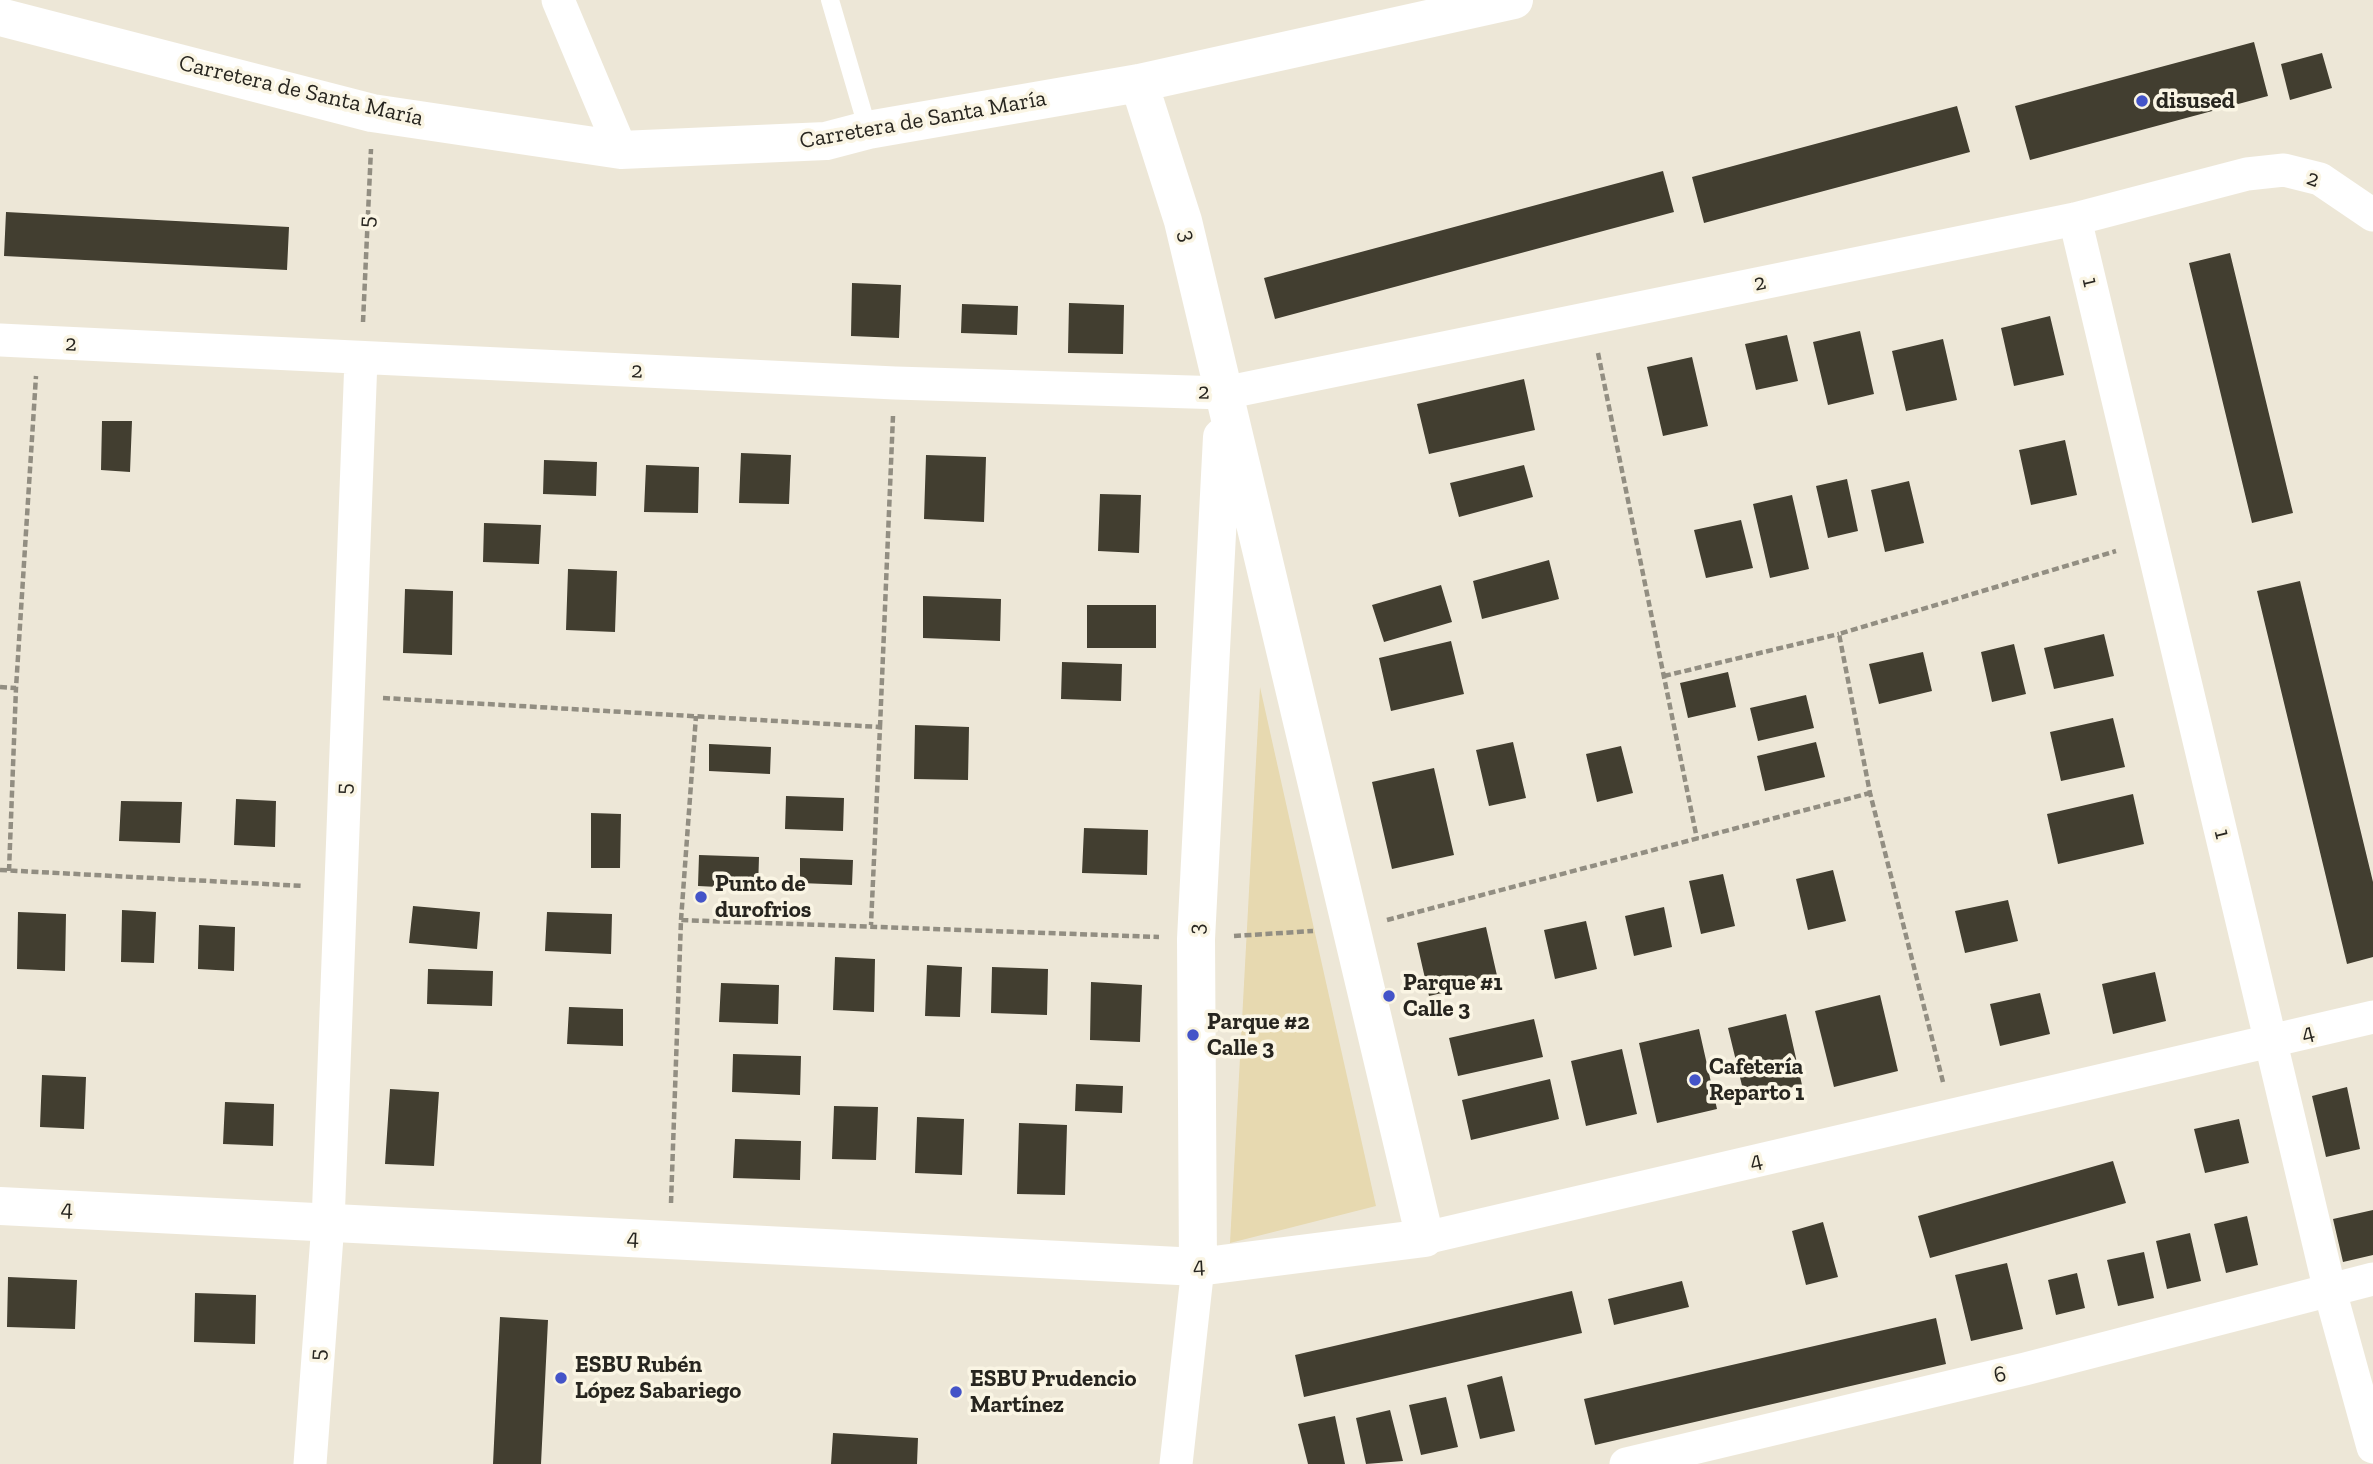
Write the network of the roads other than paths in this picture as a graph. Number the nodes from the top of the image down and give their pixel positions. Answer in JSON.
{"nodes":[{"id":1,"x":558,"y":0,"type":"edge"},
{"id":2,"x":830,"y":0,"type":"edge"},
{"id":3,"x":1514,"y":0,"type":"edge"},
{"id":4,"x":0,"y":17,"type":"edge"},
{"id":5,"x":1139,"y":83,"type":"junction"},
{"id":6,"x":868,"y":130,"type":"junction"},
{"id":7,"x":621,"y":150,"type":"junction"},
{"id":8,"x":2373,"y":215,"type":"edge"},
{"id":9,"x":2076,"y":219,"type":"junction"},
{"id":10,"x":0,"y":340,"type":"edge"},
{"id":11,"x":361,"y":359,"type":"junction"},
{"id":12,"x":1224,"y":393,"type":"junction"},
{"id":13,"x":2373,"y":1017,"type":"edge"},
{"id":14,"x":2273,"y":1041,"type":"junction"},
{"id":15,"x":0,"y":1206,"type":"edge"},
{"id":16,"x":328,"y":1223,"type":"junction"},
{"id":17,"x":1425,"y":1238,"type":"junction"},
{"id":18,"x":1198,"y":1267,"type":"junction"},
{"id":19,"x":2373,"y":1279,"type":"edge"},
{"id":20,"x":2330,"y":1291,"type":"junction"},
{"id":21,"x":2373,"y":1447,"type":"edge"},
{"id":22,"x":310,"y":1464,"type":"edge"},
{"id":23,"x":1176,"y":1464,"type":"edge"},
{"id":24,"x":1626,"y":1464,"type":"edge"}],
"edges":[{"from":1,"to":7,"type":"street"},
{"from":2,"to":6,"type":"lane"},
{"from":3,"to":5,"type":"street","name":"Carretera de Santa María"},
{"from":4,"to":7,"type":"street","name":"Carretera de Santa María"},
{"from":5,"to":6,"type":"street","name":"Carretera de Santa María"},
{"from":5,"to":12,"type":"street","name":"3"},
{"from":6,"to":7,"type":"street","name":"Carretera de Santa María"},
{"from":8,"to":9,"type":"street","name":"2"},
{"from":9,"to":12,"type":"street","name":"2"},
{"from":9,"to":14,"type":"street","name":"1"},
{"from":10,"to":11,"type":"street","name":"2"},
{"from":11,"to":12,"type":"street","name":"2"},
{"from":11,"to":16,"type":"street","name":"5"},
{"from":12,"to":17,"type":"street","name":"3"},
{"from":12,"to":18,"type":"street","name":"3"},
{"from":13,"to":14,"type":"street","name":"4"},
{"from":14,"to":17,"type":"street","name":"4"},
{"from":14,"to":20,"type":"street","name":"1"},
{"from":15,"to":16,"type":"street","name":"4"},
{"from":16,"to":18,"type":"street","name":"4"},
{"from":16,"to":22,"type":"street","name":"5"},
{"from":17,"to":18,"type":"street","name":"4"},
{"from":18,"to":23,"type":"street","name":"3"},
{"from":19,"to":20,"type":"street","name":"6"},
{"from":20,"to":21,"type":"street","name":"1"},
{"from":20,"to":24,"type":"street","name":"6"}]}
